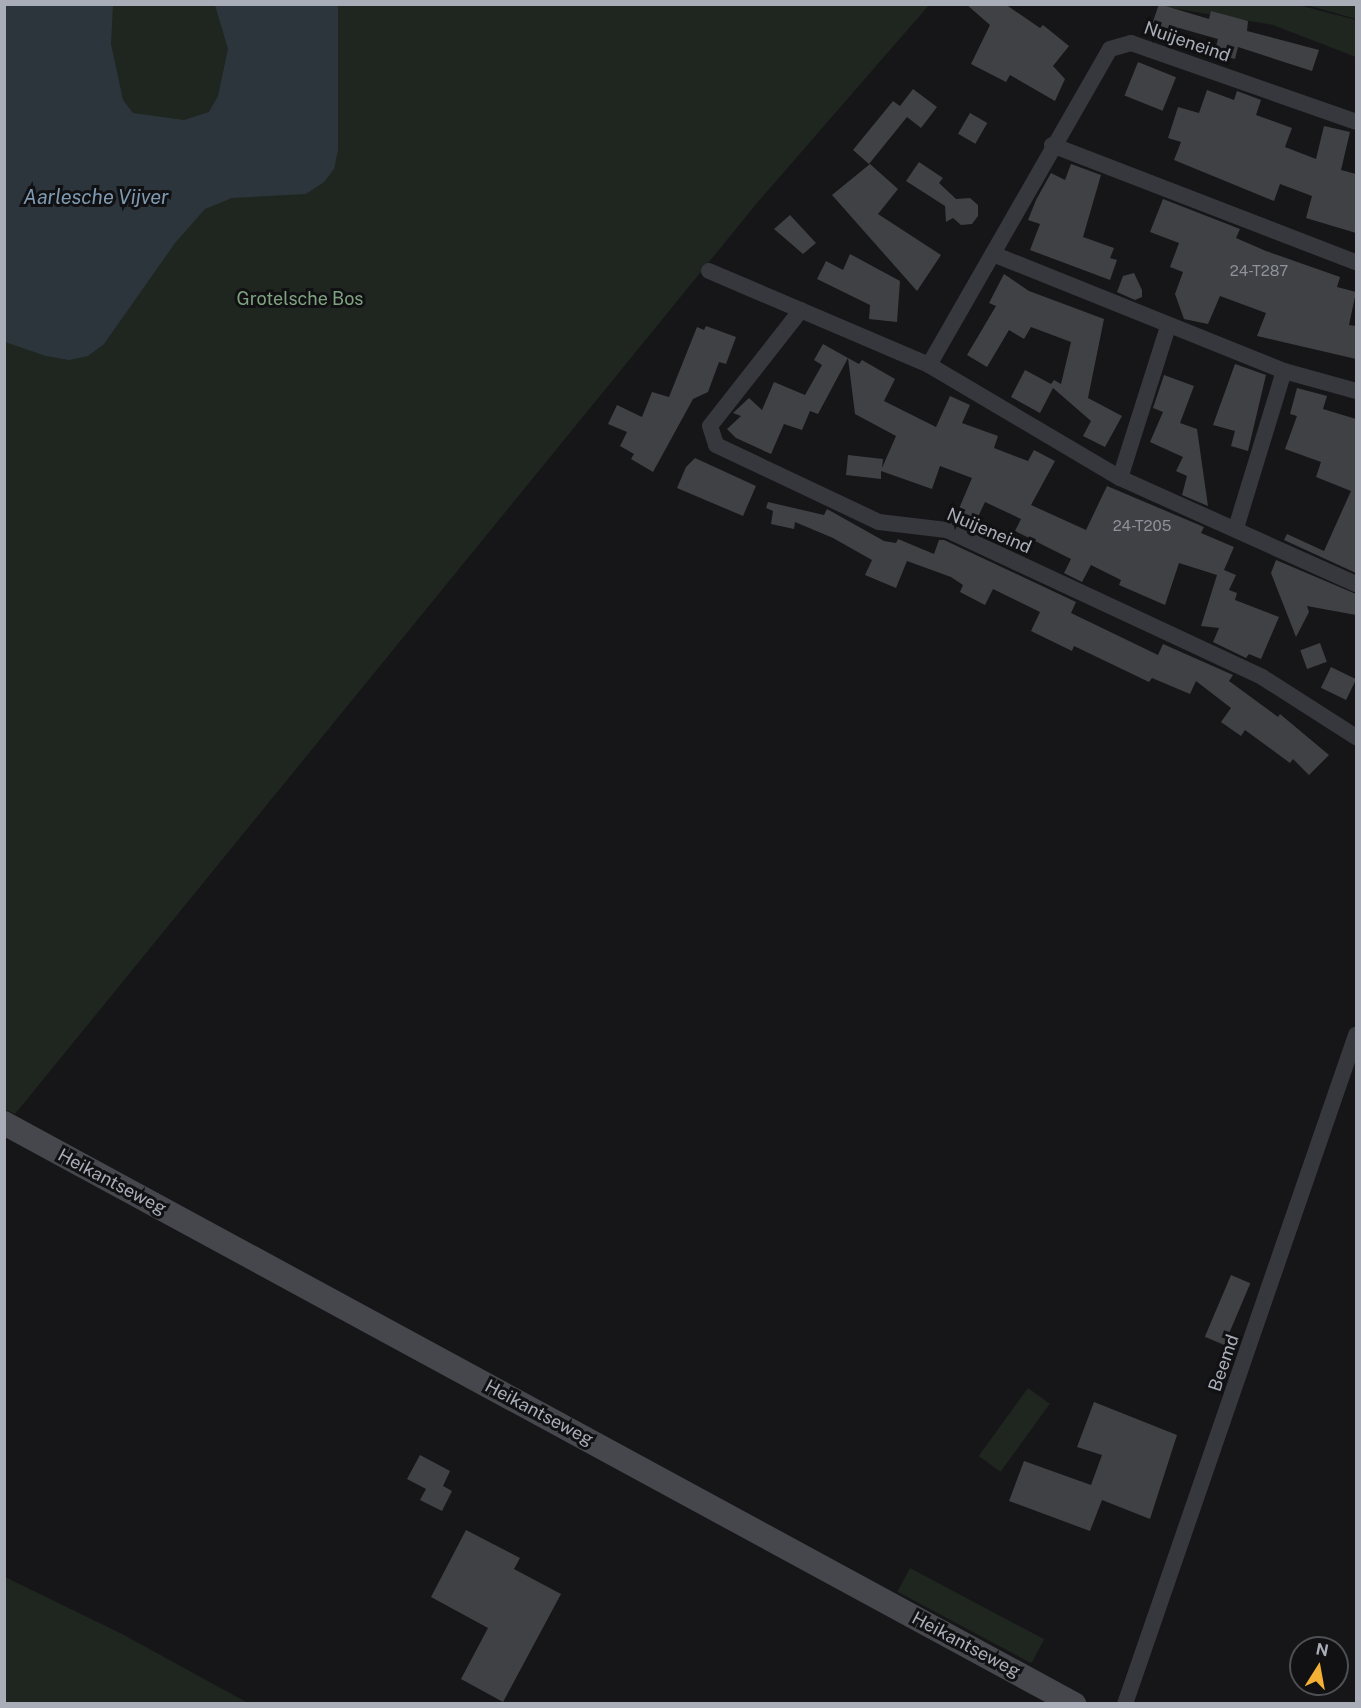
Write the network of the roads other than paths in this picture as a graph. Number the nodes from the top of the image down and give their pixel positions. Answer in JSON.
{"nodes":[{"id":1,"x":1356,"y":122,"type":"edge"},
{"id":2,"x":1052,"y":145,"type":"junction"},
{"id":3,"x":993,"y":254,"type":"junction"},
{"id":4,"x":1356,"y":262,"type":"edge"},
{"id":5,"x":709,"y":271,"type":"dead end"},
{"id":6,"x":801,"y":310,"type":"junction"},
{"id":7,"x":1168,"y":327,"type":"junction"},
{"id":8,"x":928,"y":365,"type":"junction"},
{"id":9,"x":1284,"y":371,"type":"junction"},
{"id":10,"x":1356,"y":392,"type":"edge"},
{"id":11,"x":1120,"y":478,"type":"junction"},
{"id":12,"x":1236,"y":528,"type":"junction"},
{"id":13,"x":1356,"y":584,"type":"edge"},
{"id":14,"x":1356,"y":737,"type":"edge"},
{"id":15,"x":1356,"y":1035,"type":"edge"},
{"id":16,"x":4,"y":1124,"type":"edge"},
{"id":17,"x":1074,"y":1704,"type":"edge"},
{"id":18,"x":1125,"y":1704,"type":"edge"}],
"edges":[{"from":1,"to":2,"type":"street","name":"Nuijeneind"},
{"from":2,"to":3,"type":"street","name":"Nuijeneind"},
{"from":2,"to":4,"type":"street"},
{"from":3,"to":7,"type":"street"},
{"from":3,"to":8,"type":"street","name":"Nuijeneind"},
{"from":5,"to":6,"type":"street"},
{"from":6,"to":8,"type":"street"},
{"from":6,"to":14,"type":"street","name":"Nuijeneind"},
{"from":7,"to":9,"type":"street"},
{"from":7,"to":11,"type":"street"},
{"from":8,"to":11,"type":"street"},
{"from":9,"to":10,"type":"street"},
{"from":9,"to":12,"type":"street"},
{"from":11,"to":12,"type":"street"},
{"from":12,"to":13,"type":"street"},
{"from":15,"to":18,"type":"street","name":"Beemd"},
{"from":16,"to":17,"type":"street","name":"Heikantseweg"}]}
